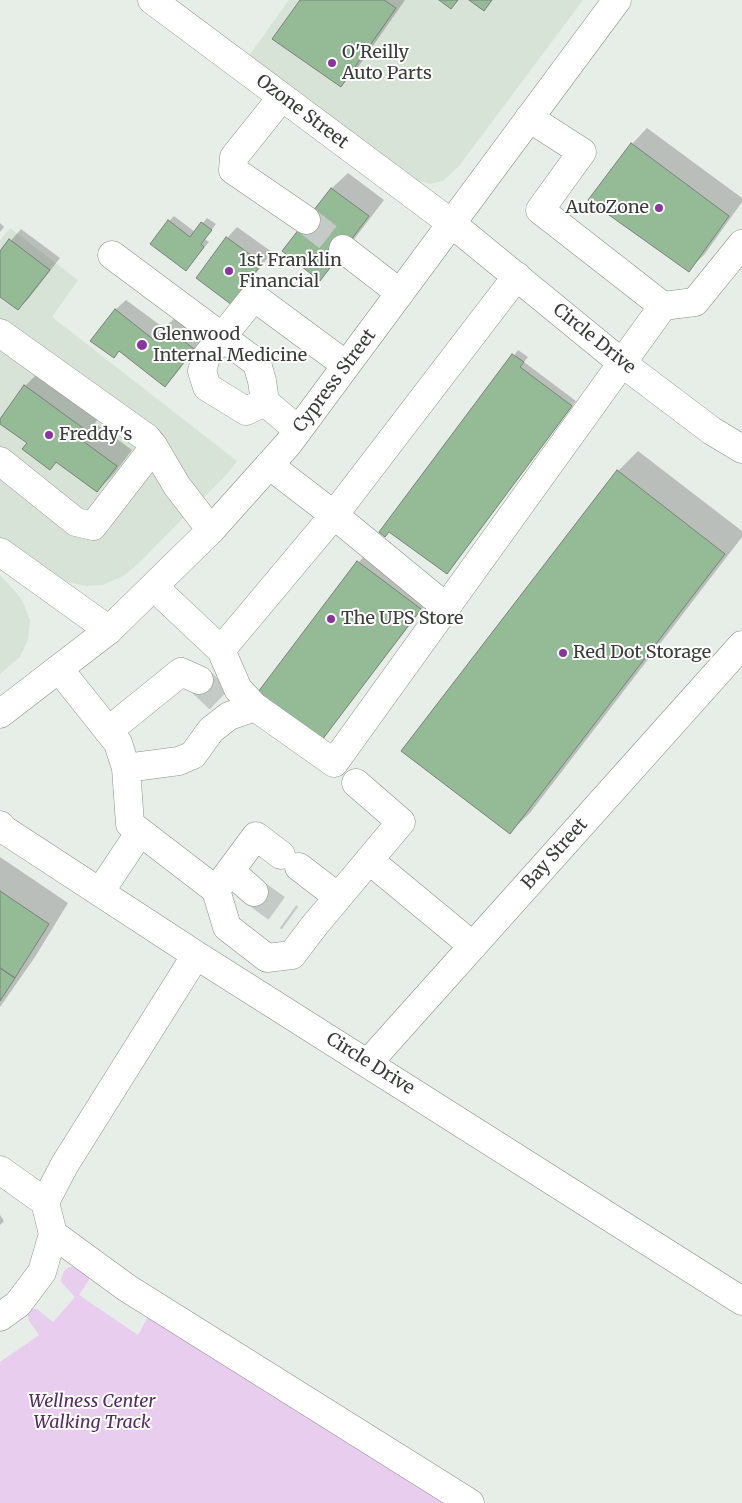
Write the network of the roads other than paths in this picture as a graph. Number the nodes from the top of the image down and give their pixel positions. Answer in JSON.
{"nodes":[{"id":1,"x":152,"y":0,"type":"edge"},
{"id":2,"x":617,"y":0,"type":"edge"},
{"id":3,"x":282,"y":97,"type":"junction"},
{"id":4,"x":529,"y":118,"type":"junction"},
{"id":5,"x":298,"y":215,"type":"tunnel mouth"},
{"id":6,"x":451,"y":223,"type":"junction"},
{"id":7,"x":742,"y":244,"type":"edge"},
{"id":8,"x":343,"y":249,"type":"tunnel mouth"},
{"id":9,"x":112,"y":255,"type":"dead end"},
{"id":10,"x":517,"y":276,"type":"junction"},
{"id":11,"x":400,"y":293,"type":"junction"},
{"id":12,"x":663,"y":306,"type":"junction"},
{"id":13,"x":0,"y":333,"type":"edge"},
{"id":14,"x":222,"y":336,"type":"junction"},
{"id":15,"x":622,"y":363,"type":"junction"},
{"id":16,"x":346,"y":365,"type":"junction"},
{"id":17,"x":265,"y":402,"type":"junction"},
{"id":18,"x":298,"y":430,"type":"junction"},
{"id":19,"x":154,"y":447,"type":"junction"},
{"id":20,"x":742,"y":449,"type":"edge"},
{"id":21,"x":0,"y":461,"type":"edge"},
{"id":22,"x":269,"y":465,"type":"junction"},
{"id":23,"x":334,"y":515,"type":"junction"},
{"id":24,"x":210,"y":530,"type":"junction"},
{"id":25,"x":0,"y":552,"type":"edge"},
{"id":26,"x":154,"y":588,"type":"junction"},
{"id":27,"x":447,"y":608,"type":"junction"},
{"id":28,"x":109,"y":630,"type":"junction"},
{"id":29,"x":742,"y":645,"type":"edge"},
{"id":30,"x":222,"y":650,"type":"junction"},
{"id":31,"x":58,"y":669,"type":"junction"},
{"id":32,"x":199,"y":680,"type":"tunnel mouth"},
{"id":33,"x":255,"y":707,"type":"junction"},
{"id":34,"x":0,"y":714,"type":"edge"},
{"id":35,"x":108,"y":731,"type":"junction"},
{"id":36,"x":126,"y":768,"type":"junction"},
{"id":37,"x":356,"y":784,"type":"dead end"},
{"id":38,"x":0,"y":825,"type":"edge"},
{"id":39,"x":140,"y":832,"type":"junction"},
{"id":40,"x":369,"y":860,"type":"junction"},
{"id":41,"x":223,"y":881,"type":"junction"},
{"id":42,"x":100,"y":892,"type":"junction"},
{"id":43,"x":254,"y":892,"type":"tunnel mouth"},
{"id":44,"x":338,"y":897,"type":"junction"},
{"id":45,"x":247,"y":942,"type":"junction"},
{"id":46,"x":473,"y":946,"type":"junction"},
{"id":47,"x":196,"y":955,"type":"junction"},
{"id":48,"x":228,"y":975,"type":"junction"},
{"id":49,"x":368,"y":1063,"type":"junction"},
{"id":50,"x":0,"y":1170,"type":"edge"},
{"id":51,"x":45,"y":1202,"type":"junction"},
{"id":52,"x":53,"y":1234,"type":"junction"},
{"id":53,"x":742,"y":1301,"type":"edge"},
{"id":54,"x":0,"y":1317,"type":"edge"},
{"id":55,"x":470,"y":1503,"type":"edge"}],
"edges":[{"from":1,"to":3,"type":"street","name":"Ozone Street"},
{"from":2,"to":4,"type":"street","name":"Cypress Street"},
{"from":3,"to":5,"type":"street"},
{"from":3,"to":6,"type":"street","name":"Ozone Street"},
{"from":4,"to":6,"type":"street","name":"Cypress Street"},
{"from":4,"to":12,"type":"street"},
{"from":6,"to":10,"type":"street","name":"Circle Drive"},
{"from":6,"to":11,"type":"street","name":"Cypress Street"},
{"from":7,"to":12,"type":"street"},
{"from":8,"to":11,"type":"street"},
{"from":9,"to":14,"type":"street"},
{"from":10,"to":15,"type":"street","name":"Circle Drive"},
{"from":10,"to":23,"type":"street"},
{"from":11,"to":16,"type":"street","name":"Cypress Street"},
{"from":12,"to":15,"type":"street"},
{"from":13,"to":19,"type":"street"},
{"from":14,"to":16,"type":"street"},
{"from":14,"to":17,"type":"street"},
{"from":14,"to":17,"type":"street"},
{"from":15,"to":20,"type":"street","name":"Circle Drive"},
{"from":15,"to":27,"type":"street"},
{"from":16,"to":18,"type":"street","name":"Cypress Street"},
{"from":17,"to":18,"type":"street"},
{"from":18,"to":22,"type":"street","name":"Cypress Street"},
{"from":19,"to":21,"type":"street"},
{"from":19,"to":24,"type":"street"},
{"from":22,"to":23,"type":"street"},
{"from":22,"to":24,"type":"street","name":"Cypress Street"},
{"from":23,"to":27,"type":"street"},
{"from":23,"to":30,"type":"street"},
{"from":24,"to":26,"type":"street","name":"Cypress Street"},
{"from":25,"to":28,"type":"street"},
{"from":26,"to":28,"type":"street","name":"Cypress Street"},
{"from":26,"to":30,"type":"street"},
{"from":27,"to":33,"type":"street"},
{"from":28,"to":31,"type":"street","name":"Cypress Street"},
{"from":29,"to":46,"type":"street","name":"Bay Street"},
{"from":30,"to":33,"type":"street"},
{"from":31,"to":34,"type":"street","name":"Cypress Street"},
{"from":31,"to":35,"type":"street"},
{"from":32,"to":35,"type":"street"},
{"from":33,"to":36,"type":"street"},
{"from":35,"to":36,"type":"street"},
{"from":36,"to":39,"type":"street"},
{"from":37,"to":40,"type":"street"},
{"from":38,"to":42,"type":"street","name":"Circle Drive"},
{"from":39,"to":41,"type":"street"},
{"from":39,"to":42,"type":"street"},
{"from":40,"to":44,"type":"street"},
{"from":40,"to":46,"type":"street"},
{"from":41,"to":43,"type":"street"},
{"from":41,"to":44,"type":"street"},
{"from":41,"to":45,"type":"street"},
{"from":42,"to":47,"type":"street","name":"Circle Drive"},
{"from":44,"to":45,"type":"street"},
{"from":45,"to":48,"type":"street"},
{"from":46,"to":49,"type":"street","name":"Bay Street"},
{"from":47,"to":48,"type":"street","name":"Circle Drive"},
{"from":47,"to":51,"type":"street"},
{"from":48,"to":49,"type":"street","name":"Circle Drive"},
{"from":49,"to":53,"type":"street","name":"Circle Drive"},
{"from":50,"to":51,"type":"street"},
{"from":51,"to":52,"type":"street"},
{"from":52,"to":54,"type":"street"},
{"from":52,"to":55,"type":"street"}]}
